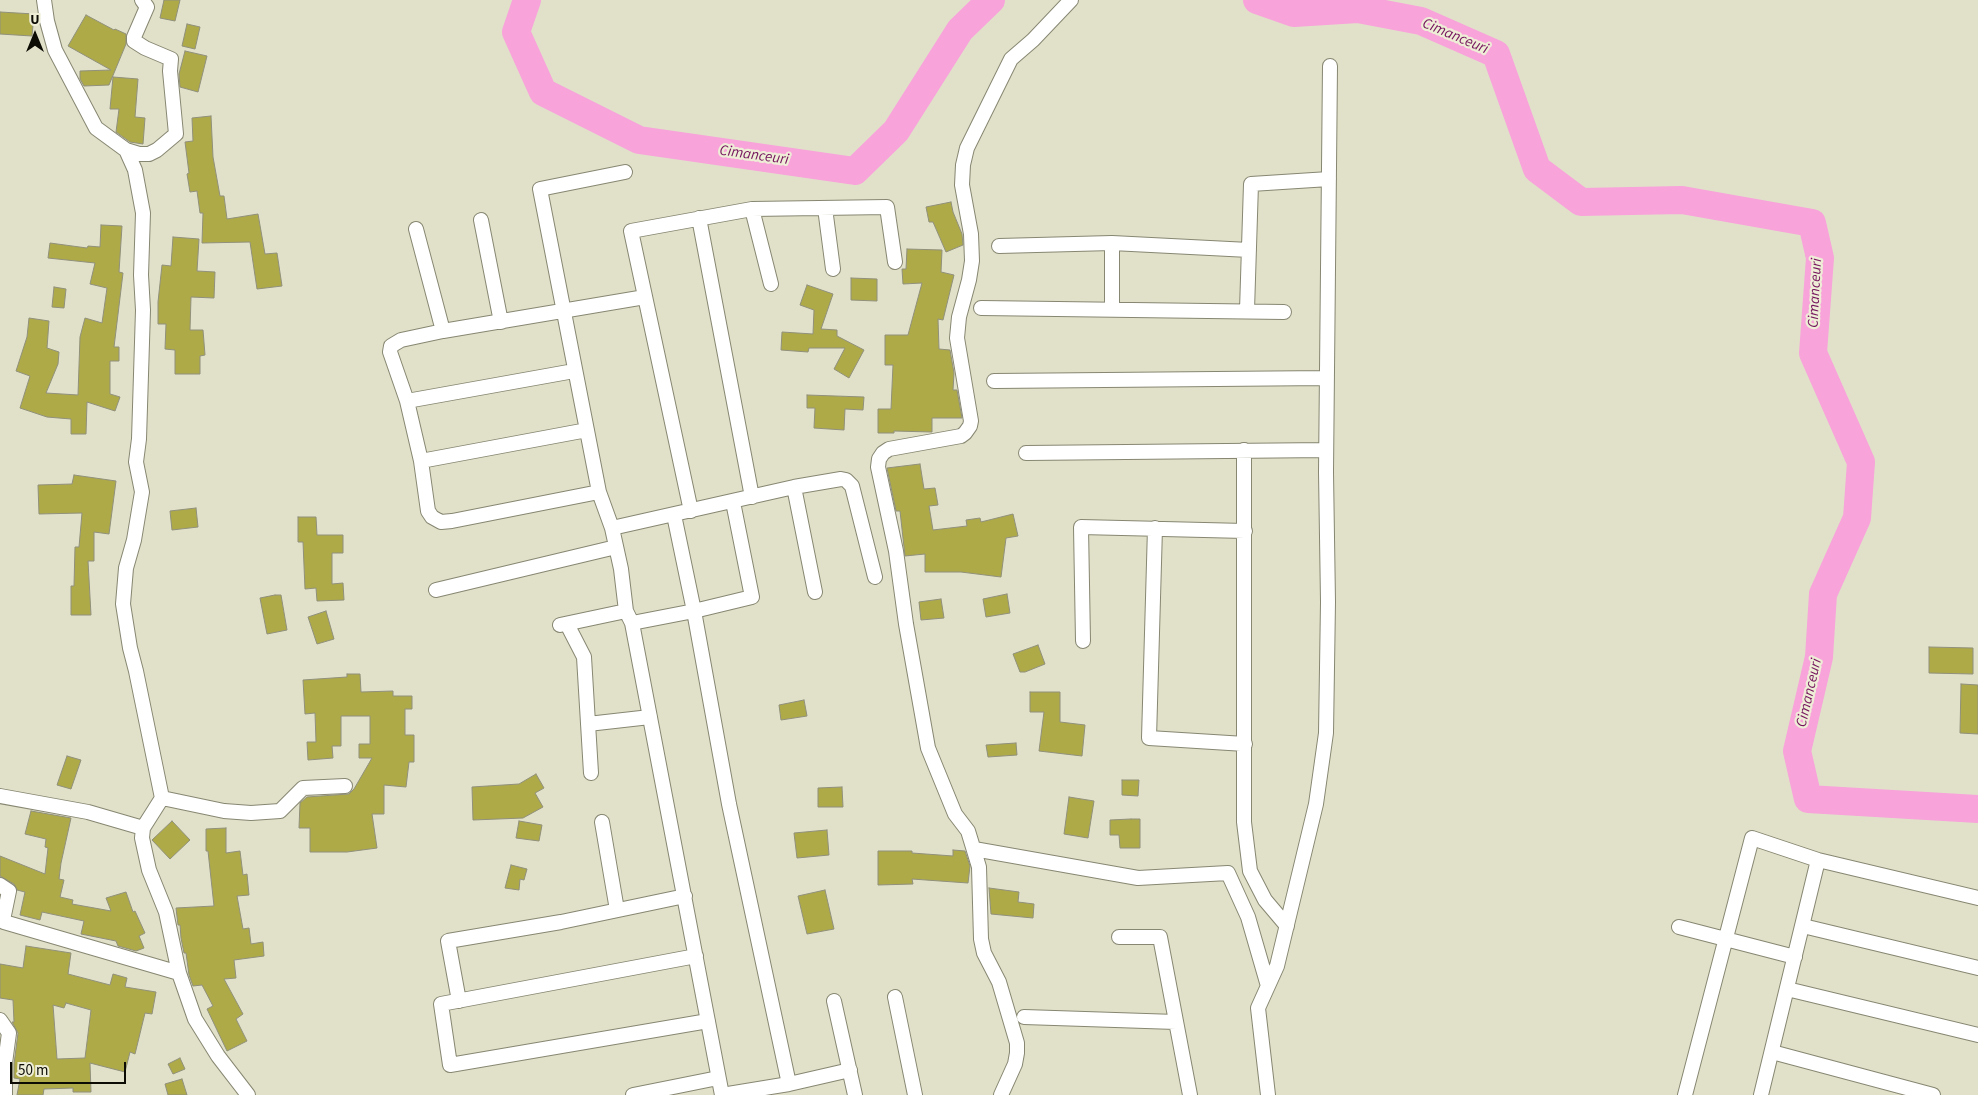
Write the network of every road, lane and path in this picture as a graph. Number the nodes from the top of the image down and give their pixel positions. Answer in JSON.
{"nodes":[{"id":1,"x":44,"y":0,"type":"edge"},
{"id":2,"x":142,"y":0,"type":"edge"},
{"id":3,"x":1070,"y":0,"type":"edge"},
{"id":4,"x":1330,"y":66,"type":"dead end"},
{"id":5,"x":126,"y":150,"type":"junction"},
{"id":6,"x":625,"y":172,"type":"dead end"},
{"id":7,"x":1329,"y":178,"type":"junction"},
{"id":8,"x":825,"y":208,"type":"junction"},
{"id":9,"x":752,"y":209,"type":"junction"},
{"id":10,"x":698,"y":218,"type":"junction"},
{"id":11,"x":481,"y":220,"type":"dead end"},
{"id":12,"x":416,"y":229,"type":"dead end"},
{"id":13,"x":1112,"y":243,"type":"junction"},
{"id":14,"x":999,"y":246,"type":"dead end"},
{"id":15,"x":1249,"y":250,"type":"junction"},
{"id":16,"x":895,"y":262,"type":"dead end"},
{"id":17,"x":833,"y":269,"type":"dead end"},
{"id":18,"x":771,"y":284,"type":"dead end"},
{"id":19,"x":646,"y":297,"type":"junction"},
{"id":20,"x":980,"y":308,"type":"dead end"},
{"id":21,"x":1112,"y":309,"type":"junction"},
{"id":22,"x":1247,"y":310,"type":"junction"},
{"id":23,"x":565,"y":312,"type":"junction"},
{"id":24,"x":1284,"y":312,"type":"dead end"},
{"id":25,"x":501,"y":322,"type":"junction"},
{"id":26,"x":443,"y":331,"type":"junction"},
{"id":27,"x":574,"y":371,"type":"junction"},
{"id":28,"x":1327,"y":378,"type":"junction"},
{"id":29,"x":994,"y":382,"type":"dead end"},
{"id":30,"x":407,"y":401,"type":"junction"},
{"id":31,"x":587,"y":430,"type":"junction"},
{"id":32,"x":1244,"y":450,"type":"junction"},
{"id":33,"x":1326,"y":450,"type":"junction"},
{"id":34,"x":1026,"y":453,"type":"dead end"},
{"id":35,"x":421,"y":462,"type":"junction"},
{"id":36,"x":794,"y":487,"type":"junction"},
{"id":37,"x":599,"y":492,"type":"junction"},
{"id":38,"x":752,"y":497,"type":"junction"},
{"id":39,"x":733,"y":502,"type":"junction"},
{"id":40,"x":691,"y":511,"type":"junction"},
{"id":41,"x":674,"y":515,"type":"junction"},
{"id":42,"x":612,"y":528,"type":"junction"},
{"id":43,"x":1154,"y":528,"type":"junction"},
{"id":44,"x":1245,"y":531,"type":"junction"},
{"id":45,"x":616,"y":547,"type":"junction"},
{"id":46,"x":875,"y":577,"type":"dead end"},
{"id":47,"x":436,"y":590,"type":"dead end"},
{"id":48,"x":815,"y":592,"type":"dead end"},
{"id":49,"x":694,"y":611,"type":"junction"},
{"id":50,"x":629,"y":617,"type":"junction"},
{"id":51,"x":1083,"y":641,"type":"dead end"},
{"id":52,"x":650,"y":717,"type":"junction"},
{"id":53,"x":588,"y":724,"type":"junction"},
{"id":54,"x":1245,"y":744,"type":"junction"},
{"id":55,"x":591,"y":773,"type":"dead end"},
{"id":56,"x":345,"y":786,"type":"dead end"},
{"id":57,"x":0,"y":796,"type":"edge"},
{"id":58,"x":162,"y":798,"type":"junction"},
{"id":59,"x":602,"y":822,"type":"dead end"},
{"id":60,"x":143,"y":828,"type":"junction"},
{"id":61,"x":974,"y":849,"type":"junction"},
{"id":62,"x":1818,"y":860,"type":"junction"},
{"id":63,"x":0,"y":885,"type":"edge"},
{"id":64,"x":685,"y":896,"type":"junction"},
{"id":65,"x":1978,"y":898,"type":"edge"},
{"id":66,"x":618,"y":910,"type":"junction"},
{"id":67,"x":1287,"y":926,"type":"junction"},
{"id":68,"x":1802,"y":926,"type":"junction"},
{"id":69,"x":1679,"y":927,"type":"dead end"},
{"id":70,"x":1119,"y":937,"type":"dead end"},
{"id":71,"x":1726,"y":939,"type":"junction"},
{"id":72,"x":696,"y":956,"type":"junction"},
{"id":73,"x":1795,"y":957,"type":"junction"},
{"id":74,"x":1978,"y":968,"type":"edge"},
{"id":75,"x":179,"y":973,"type":"junction"},
{"id":76,"x":1268,"y":986,"type":"junction"},
{"id":77,"x":1787,"y":989,"type":"junction"},
{"id":78,"x":895,"y":997,"type":"dead end"},
{"id":79,"x":459,"y":1001,"type":"junction"},
{"id":80,"x":834,"y":1001,"type":"dead end"},
{"id":81,"x":1024,"y":1017,"type":"dead end"},
{"id":82,"x":0,"y":1020,"type":"edge"},
{"id":83,"x":708,"y":1021,"type":"junction"},
{"id":84,"x":1176,"y":1022,"type":"junction"},
{"id":85,"x":1978,"y":1035,"type":"edge"},
{"id":86,"x":1772,"y":1052,"type":"junction"},
{"id":87,"x":850,"y":1070,"type":"junction"},
{"id":88,"x":718,"y":1078,"type":"junction"},
{"id":89,"x":789,"y":1084,"type":"junction"},
{"id":90,"x":5,"y":1095,"type":"edge"},
{"id":91,"x":248,"y":1095,"type":"edge"},
{"id":92,"x":633,"y":1095,"type":"edge"},
{"id":93,"x":722,"y":1095,"type":"edge"},
{"id":94,"x":855,"y":1095,"type":"edge"},
{"id":95,"x":914,"y":1095,"type":"edge"},
{"id":96,"x":1001,"y":1095,"type":"edge"},
{"id":97,"x":1190,"y":1095,"type":"edge"},
{"id":98,"x":1268,"y":1095,"type":"edge"},
{"id":99,"x":1685,"y":1095,"type":"edge"},
{"id":100,"x":1761,"y":1095,"type":"edge"},
{"id":101,"x":1933,"y":1095,"type":"edge"}],
"edges":[{"from":1,"to":5,"type":"street"},
{"from":2,"to":5,"type":"street"},
{"from":3,"to":61,"type":"street"},
{"from":4,"to":7,"type":"street"},
{"from":5,"to":58,"type":"street"},
{"from":6,"to":23,"type":"street"},
{"from":7,"to":15,"type":"street"},
{"from":7,"to":28,"type":"street"},
{"from":8,"to":9,"type":"street"},
{"from":8,"to":16,"type":"street"},
{"from":8,"to":17,"type":"street"},
{"from":9,"to":10,"type":"street"},
{"from":9,"to":18,"type":"street"},
{"from":10,"to":19,"type":"street"},
{"from":10,"to":38,"type":"street"},
{"from":11,"to":25,"type":"street"},
{"from":12,"to":26,"type":"street"},
{"from":13,"to":14,"type":"street"},
{"from":13,"to":15,"type":"street"},
{"from":13,"to":21,"type":"street"},
{"from":15,"to":22,"type":"street"},
{"from":19,"to":23,"type":"street"},
{"from":19,"to":40,"type":"street"},
{"from":20,"to":21,"type":"street"},
{"from":21,"to":22,"type":"street"},
{"from":22,"to":24,"type":"street"},
{"from":23,"to":25,"type":"street"},
{"from":23,"to":27,"type":"street"},
{"from":25,"to":26,"type":"street"},
{"from":26,"to":30,"type":"street"},
{"from":27,"to":30,"type":"street"},
{"from":27,"to":31,"type":"street"},
{"from":28,"to":29,"type":"street"},
{"from":28,"to":33,"type":"street"},
{"from":30,"to":35,"type":"street"},
{"from":31,"to":35,"type":"street"},
{"from":31,"to":37,"type":"street"},
{"from":32,"to":33,"type":"street"},
{"from":32,"to":34,"type":"street"},
{"from":32,"to":44,"type":"street"},
{"from":33,"to":67,"type":"street"},
{"from":35,"to":37,"type":"street"},
{"from":36,"to":38,"type":"street"},
{"from":36,"to":46,"type":"street"},
{"from":36,"to":48,"type":"street"},
{"from":37,"to":42,"type":"street"},
{"from":38,"to":39,"type":"street"},
{"from":39,"to":40,"type":"street"},
{"from":39,"to":49,"type":"street"},
{"from":40,"to":41,"type":"street"},
{"from":41,"to":42,"type":"street"},
{"from":41,"to":49,"type":"street"},
{"from":42,"to":45,"type":"street"},
{"from":43,"to":44,"type":"street"},
{"from":43,"to":51,"type":"street"},
{"from":43,"to":54,"type":"street"},
{"from":44,"to":54,"type":"street"},
{"from":45,"to":47,"type":"street"},
{"from":45,"to":50,"type":"street"},
{"from":49,"to":50,"type":"street"},
{"from":49,"to":89,"type":"street"},
{"from":50,"to":52,"type":"street"},
{"from":50,"to":53,"type":"street"},
{"from":52,"to":53,"type":"street"},
{"from":52,"to":64,"type":"street"},
{"from":53,"to":55,"type":"street"},
{"from":54,"to":67,"type":"street"},
{"from":56,"to":58,"type":"street"},
{"from":57,"to":60,"type":"street"},
{"from":58,"to":60,"type":"street"},
{"from":59,"to":66,"type":"street"},
{"from":60,"to":75,"type":"street"},
{"from":61,"to":76,"type":"street"},
{"from":61,"to":96,"type":"street"},
{"from":62,"to":65,"type":"street"},
{"from":62,"to":68,"type":"street"},
{"from":62,"to":71,"type":"street"},
{"from":63,"to":75,"type":"street"},
{"from":64,"to":66,"type":"street"},
{"from":64,"to":72,"type":"street"},
{"from":66,"to":79,"type":"street"},
{"from":67,"to":76,"type":"street"},
{"from":68,"to":73,"type":"street"},
{"from":68,"to":74,"type":"street"},
{"from":69,"to":71,"type":"street"},
{"from":70,"to":84,"type":"street"},
{"from":71,"to":73,"type":"street"},
{"from":71,"to":99,"type":"street"},
{"from":72,"to":79,"type":"street"},
{"from":72,"to":83,"type":"street"},
{"from":73,"to":77,"type":"street"},
{"from":75,"to":91,"type":"street"},
{"from":76,"to":98,"type":"street"},
{"from":77,"to":85,"type":"street"},
{"from":77,"to":86,"type":"street"},
{"from":78,"to":95,"type":"street"},
{"from":79,"to":83,"type":"street"},
{"from":80,"to":87,"type":"street"},
{"from":81,"to":84,"type":"street"},
{"from":82,"to":90,"type":"street"},
{"from":83,"to":88,"type":"street"},
{"from":84,"to":97,"type":"street"},
{"from":86,"to":100,"type":"street"},
{"from":86,"to":101,"type":"street"},
{"from":87,"to":89,"type":"street"},
{"from":87,"to":94,"type":"street"},
{"from":88,"to":92,"type":"street"},
{"from":88,"to":93,"type":"street"},
{"from":89,"to":93,"type":"street"}]}
